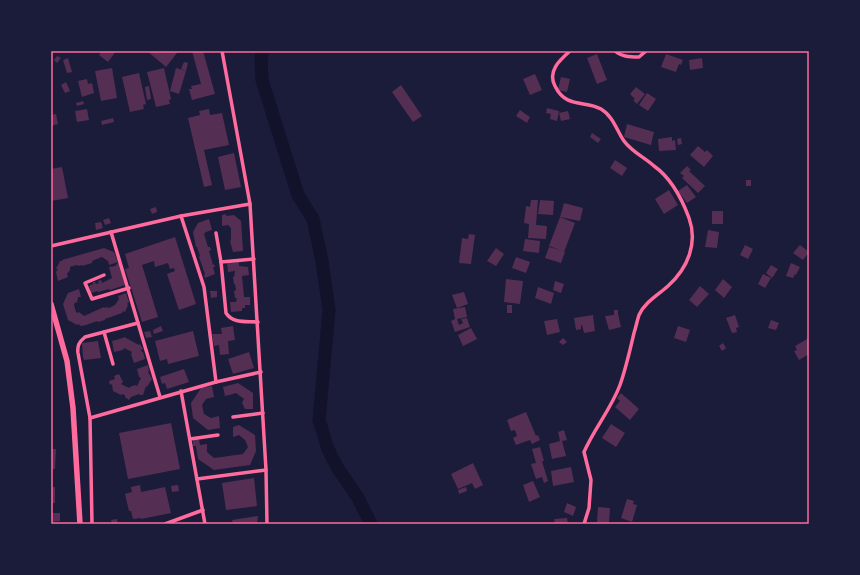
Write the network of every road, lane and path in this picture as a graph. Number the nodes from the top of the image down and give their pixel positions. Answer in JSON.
{"nodes":[{"id":1,"x":222,"y":51,"type":"edge"},
{"id":2,"x":570,"y":51,"type":"edge"},
{"id":3,"x":615,"y":51,"type":"edge"},
{"id":4,"x":646,"y":51,"type":"edge"},
{"id":5,"x":250,"y":204,"type":"junction"},
{"id":6,"x":182,"y":216,"type":"junction"},
{"id":7,"x":111,"y":232,"type":"junction"},
{"id":8,"x":216,"y":233,"type":"dead end"},
{"id":9,"x":51,"y":246,"type":"edge"},
{"id":10,"x":254,"y":259,"type":"junction"},
{"id":11,"x":221,"y":262,"type":"junction"},
{"id":12,"x":104,"y":275,"type":"dead end"},
{"id":13,"x":129,"y":288,"type":"junction"},
{"id":14,"x":51,"y":304,"type":"edge"},
{"id":15,"x":258,"y":322,"type":"junction"},
{"id":16,"x":138,"y":323,"type":"junction"},
{"id":17,"x":104,"y":332,"type":"junction"},
{"id":18,"x":113,"y":364,"type":"dead end"},
{"id":19,"x":261,"y":372,"type":"junction"},
{"id":20,"x":216,"y":382,"type":"junction"},
{"id":21,"x":181,"y":391,"type":"junction"},
{"id":22,"x":160,"y":397,"type":"junction"},
{"id":23,"x":263,"y":413,"type":"junction"},
{"id":24,"x":233,"y":417,"type":"dead end"},
{"id":25,"x":90,"y":418,"type":"junction"},
{"id":26,"x":218,"y":435,"type":"dead end"},
{"id":27,"x":190,"y":438,"type":"junction"},
{"id":28,"x":266,"y":470,"type":"junction"},
{"id":29,"x":197,"y":479,"type":"junction"},
{"id":30,"x":203,"y":510,"type":"junction"},
{"id":31,"x":80,"y":524,"type":"edge"},
{"id":32,"x":92,"y":524,"type":"edge"},
{"id":33,"x":165,"y":524,"type":"edge"},
{"id":34,"x":205,"y":524,"type":"edge"},
{"id":35,"x":267,"y":524,"type":"edge"},
{"id":36,"x":584,"y":524,"type":"edge"}],
"edges":[{"from":1,"to":5,"type":"street"},
{"from":2,"to":36,"type":"street"},
{"from":3,"to":4,"type":"street"},
{"from":5,"to":6,"type":"street"},
{"from":5,"to":10,"type":"street"},
{"from":6,"to":7,"type":"street"},
{"from":6,"to":20,"type":"street"},
{"from":7,"to":9,"type":"street"},
{"from":7,"to":13,"type":"street"},
{"from":8,"to":11,"type":"street"},
{"from":10,"to":11,"type":"street"},
{"from":10,"to":15,"type":"street"},
{"from":11,"to":15,"type":"street"},
{"from":12,"to":13,"type":"street"},
{"from":13,"to":16,"type":"street"},
{"from":14,"to":31,"type":"main road"},
{"from":15,"to":19,"type":"street"},
{"from":16,"to":17,"type":"street"},
{"from":16,"to":22,"type":"street"},
{"from":17,"to":18,"type":"street"},
{"from":17,"to":25,"type":"street"},
{"from":19,"to":20,"type":"street"},
{"from":19,"to":23,"type":"street"},
{"from":20,"to":21,"type":"street"},
{"from":21,"to":22,"type":"street"},
{"from":21,"to":27,"type":"street"},
{"from":22,"to":25,"type":"street"},
{"from":23,"to":24,"type":"street"},
{"from":23,"to":28,"type":"street"},
{"from":25,"to":32,"type":"street"},
{"from":26,"to":27,"type":"street"},
{"from":27,"to":29,"type":"street"},
{"from":28,"to":29,"type":"street"},
{"from":28,"to":35,"type":"street"},
{"from":29,"to":30,"type":"street"},
{"from":30,"to":33,"type":"street"},
{"from":30,"to":34,"type":"street"}]}
